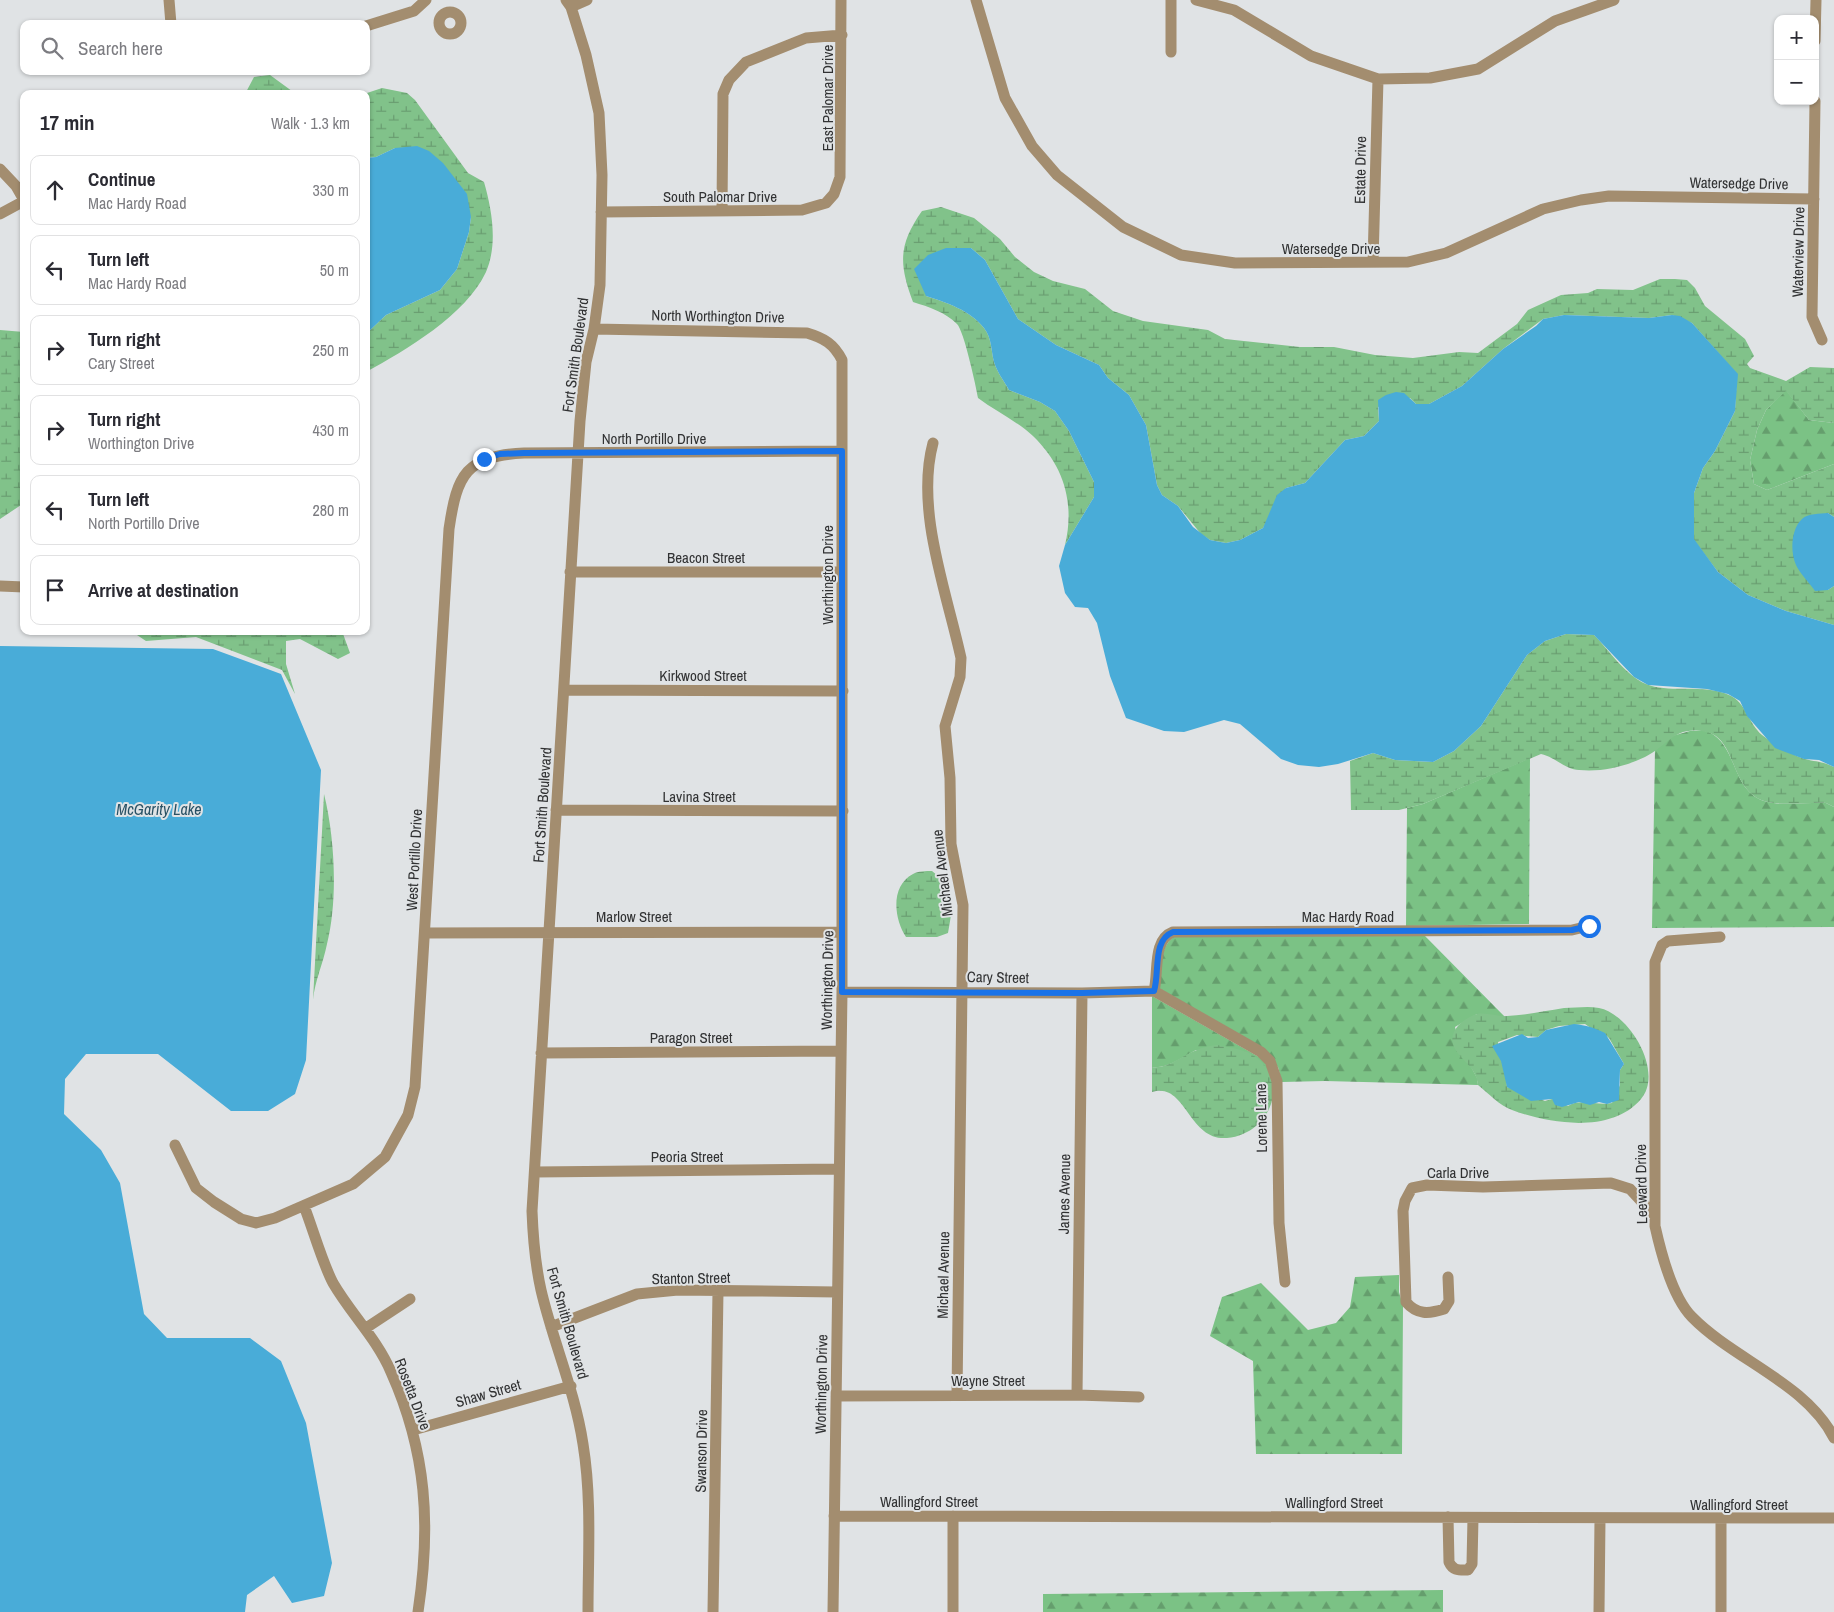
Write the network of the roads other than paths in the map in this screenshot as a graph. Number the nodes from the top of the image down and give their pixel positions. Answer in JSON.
{"nodes":[{"id":1,"x":169,"y":0,"type":"edge"},
{"id":2,"x":426,"y":0,"type":"edge"},
{"id":3,"x":587,"y":0,"type":"edge"},
{"id":4,"x":842,"y":0,"type":"edge"},
{"id":5,"x":978,"y":0,"type":"edge"},
{"id":6,"x":1171,"y":0,"type":"edge"},
{"id":7,"x":1196,"y":0,"type":"edge"},
{"id":8,"x":1614,"y":0,"type":"edge"},
{"id":9,"x":1816,"y":0,"type":"edge"},
{"id":10,"x":568,"y":4,"type":"edge"},
{"id":11,"x":1816,"y":15,"type":"edge"},
{"id":12,"x":442,"y":16,"type":"dead end"},
{"id":13,"x":171,"y":20,"type":"edge"},
{"id":14,"x":370,"y":25,"type":"edge"},
{"id":15,"x":842,"y":35,"type":"junction"},
{"id":16,"x":1171,"y":52,"type":"dead end"},
{"id":17,"x":1378,"y":79,"type":"junction"},
{"id":18,"x":1815,"y":105,"type":"edge"},
{"id":19,"x":0,"y":169,"type":"edge"},
{"id":20,"x":20,"y":193,"type":"edge"},
{"id":21,"x":834,"y":194,"type":"joint"},
{"id":22,"x":1814,"y":199,"type":"junction"},
{"id":23,"x":20,"y":202,"type":"edge"},
{"id":24,"x":722,"y":210,"type":"junction"},
{"id":25,"x":602,"y":212,"type":"junction"},
{"id":26,"x":0,"y":214,"type":"edge"},
{"id":27,"x":1373,"y":262,"type":"junction"},
{"id":28,"x":594,"y":329,"type":"junction"},
{"id":29,"x":1822,"y":340,"type":"dead end"},
{"id":30,"x":836,"y":349,"type":"joint"},
{"id":31,"x":934,"y":443,"type":"dead end"},
{"id":32,"x":842,"y":451,"type":"junction"},
{"id":33,"x":578,"y":453,"type":"junction"},
{"id":34,"x":470,"y":468,"type":"joint"},
{"id":35,"x":570,"y":572,"type":"junction"},
{"id":36,"x":842,"y":572,"type":"junction"},
{"id":37,"x":0,"y":586,"type":"edge"},
{"id":38,"x":20,"y":587,"type":"edge"},
{"id":39,"x":564,"y":690,"type":"junction"},
{"id":40,"x":843,"y":691,"type":"junction"},
{"id":41,"x":556,"y":810,"type":"junction"},
{"id":42,"x":843,"y":811,"type":"junction"},
{"id":43,"x":1589,"y":926,"type":"dead end"},
{"id":44,"x":549,"y":931,"type":"junction"},
{"id":45,"x":842,"y":932,"type":"junction"},
{"id":46,"x":425,"y":933,"type":"junction"},
{"id":47,"x":1720,"y":938,"type":"dead end"},
{"id":48,"x":1154,"y":991,"type":"junction"},
{"id":49,"x":842,"y":992,"type":"junction"},
{"id":50,"x":962,"y":992,"type":"junction"},
{"id":51,"x":1082,"y":993,"type":"junction"},
{"id":52,"x":841,"y":1051,"type":"junction"},
{"id":53,"x":541,"y":1053,"type":"junction"},
{"id":54,"x":175,"y":1145,"type":"dead end"},
{"id":55,"x":839,"y":1169,"type":"junction"},
{"id":56,"x":535,"y":1172,"type":"junction"},
{"id":57,"x":304,"y":1206,"type":"junction"},
{"id":58,"x":1654,"y":1216,"type":"junction"},
{"id":59,"x":1448,"y":1277,"type":"dead end"},
{"id":60,"x":1285,"y":1282,"type":"dead end"},
{"id":61,"x":718,"y":1291,"type":"junction"},
{"id":62,"x":837,"y":1292,"type":"junction"},
{"id":63,"x":410,"y":1299,"type":"dead end"},
{"id":64,"x":551,"y":1327,"type":"junction"},
{"id":65,"x":366,"y":1328,"type":"junction"},
{"id":66,"x":570,"y":1386,"type":"junction"},
{"id":67,"x":957,"y":1395,"type":"junction"},
{"id":68,"x":1077,"y":1395,"type":"junction"},
{"id":69,"x":836,"y":1396,"type":"junction"},
{"id":70,"x":1139,"y":1397,"type":"dead end"},
{"id":71,"x":413,"y":1430,"type":"junction"},
{"id":72,"x":1834,"y":1438,"type":"edge"},
{"id":73,"x":834,"y":1516,"type":"junction"},
{"id":74,"x":953,"y":1516,"type":"junction"},
{"id":75,"x":1448,"y":1518,"type":"junction"},
{"id":76,"x":1473,"y":1518,"type":"junction"},
{"id":77,"x":1834,"y":1518,"type":"edge"},
{"id":78,"x":1600,"y":1519,"type":"junction"},
{"id":79,"x":1721,"y":1519,"type":"junction"},
{"id":80,"x":418,"y":1612,"type":"edge"},
{"id":81,"x":588,"y":1612,"type":"edge"},
{"id":82,"x":713,"y":1612,"type":"edge"},
{"id":83,"x":832,"y":1612,"type":"edge"},
{"id":84,"x":953,"y":1612,"type":"edge"},
{"id":85,"x":1599,"y":1612,"type":"edge"},
{"id":86,"x":1721,"y":1612,"type":"edge"}],
"edges":[{"from":1,"to":13,"type":"street"},
{"from":2,"to":12,"type":"street"},
{"from":2,"to":14,"type":"street"},
{"from":3,"to":10,"type":"street"},
{"from":4,"to":15,"type":"street","name":"East Palomar Drive"},
{"from":5,"to":27,"type":"street","name":"Watersedge Drive"},
{"from":6,"to":16,"type":"street"},
{"from":7,"to":17,"type":"street"},
{"from":8,"to":17,"type":"street"},
{"from":9,"to":11,"type":"street"},
{"from":10,"to":25,"type":"street","name":"Fort Smith Boulevard"},
{"from":15,"to":21,"type":"street","name":"East Palomar Drive"},
{"from":15,"to":24,"type":"street"},
{"from":17,"to":27,"type":"street","name":"Estate Drive"},
{"from":18,"to":22,"type":"street","name":"Waterview Drive"},
{"from":19,"to":20,"type":"street"},
{"from":21,"to":24,"type":"street","name":"South Palomar Drive"},
{"from":22,"to":27,"type":"street","name":"Watersedge Drive"},
{"from":22,"to":29,"type":"street","name":"Waterview Drive"},
{"from":23,"to":26,"type":"street"},
{"from":24,"to":25,"type":"street","name":"South Palomar Drive"},
{"from":25,"to":28,"type":"street","name":"Fort Smith Boulevard"},
{"from":28,"to":30,"type":"street","name":"North Worthington Drive"},
{"from":28,"to":33,"type":"street","name":"Fort Smith Boulevard"},
{"from":30,"to":32,"type":"street","name":"Worthington Drive"},
{"from":31,"to":50,"type":"street","name":"Michael Avenue"},
{"from":32,"to":33,"type":"street","name":"North Portillo Drive"},
{"from":32,"to":36,"type":"street","name":"Worthington Drive"},
{"from":33,"to":34,"type":"street","name":"North Portillo Drive"},
{"from":33,"to":35,"type":"street","name":"Fort Smith Boulevard"},
{"from":34,"to":46,"type":"street","name":"West Portillo Drive"},
{"from":35,"to":36,"type":"street","name":"Beacon Street"},
{"from":35,"to":39,"type":"street","name":"Fort Smith Boulevard"},
{"from":36,"to":40,"type":"street","name":"Worthington Drive"},
{"from":37,"to":38,"type":"street"},
{"from":39,"to":40,"type":"street","name":"Kirkwood Street"},
{"from":39,"to":41,"type":"street","name":"Fort Smith Boulevard"},
{"from":40,"to":42,"type":"street","name":"Worthington Drive"},
{"from":41,"to":42,"type":"street","name":"Lavina Street"},
{"from":41,"to":44,"type":"street","name":"Fort Smith Boulevard"},
{"from":42,"to":45,"type":"street","name":"Worthington Drive"},
{"from":43,"to":48,"type":"street","name":"Mac Hardy Road"},
{"from":44,"to":45,"type":"street","name":"Marlow Street"},
{"from":44,"to":46,"type":"street","name":"Marlow Street"},
{"from":44,"to":53,"type":"street","name":"Fort Smith Boulevard"},
{"from":45,"to":49,"type":"street","name":"Worthington Drive"},
{"from":46,"to":57,"type":"street","name":"West Portillo Drive"},
{"from":47,"to":58,"type":"street","name":"Leeward Drive"},
{"from":48,"to":51,"type":"street","name":"Cary Street"},
{"from":48,"to":60,"type":"street","name":"Lorene Lane"},
{"from":49,"to":50,"type":"street","name":"Cary Street"},
{"from":49,"to":52,"type":"street","name":"Worthington Drive"},
{"from":50,"to":51,"type":"street","name":"Cary Street"},
{"from":50,"to":67,"type":"street","name":"Michael Avenue"},
{"from":51,"to":68,"type":"street","name":"James Avenue"},
{"from":52,"to":53,"type":"street","name":"Paragon Street"},
{"from":52,"to":55,"type":"street","name":"Worthington Drive"},
{"from":53,"to":56,"type":"street","name":"Fort Smith Boulevard"},
{"from":54,"to":57,"type":"street","name":"West Portillo Drive"},
{"from":55,"to":56,"type":"street","name":"Peoria Street"},
{"from":55,"to":62,"type":"street","name":"Worthington Drive"},
{"from":56,"to":64,"type":"street","name":"Fort Smith Boulevard"},
{"from":57,"to":65,"type":"street","name":"Rosetta Drive"},
{"from":58,"to":59,"type":"street","name":"Carla Drive"},
{"from":58,"to":72,"type":"street","name":"Leeward Drive"},
{"from":61,"to":62,"type":"street","name":"Stanton Street"},
{"from":61,"to":64,"type":"street","name":"Stanton Street"},
{"from":61,"to":82,"type":"street","name":"Swanson Drive"},
{"from":62,"to":69,"type":"street","name":"Worthington Drive"},
{"from":63,"to":65,"type":"street"},
{"from":64,"to":66,"type":"street","name":"Fort Smith Boulevard"},
{"from":65,"to":71,"type":"street","name":"Rosetta Drive"},
{"from":66,"to":71,"type":"street","name":"Shaw Street"},
{"from":66,"to":81,"type":"street","name":"Fort Smith Boulevard"},
{"from":67,"to":68,"type":"street","name":"Wayne Street"},
{"from":67,"to":69,"type":"street","name":"Wayne Street"},
{"from":68,"to":70,"type":"street","name":"Wayne Street"},
{"from":69,"to":73,"type":"street","name":"Worthington Drive"},
{"from":71,"to":80,"type":"street","name":"Rosetta Drive"},
{"from":73,"to":74,"type":"street","name":"Wallingford Street"},
{"from":73,"to":83,"type":"street","name":"Worthington Drive"},
{"from":74,"to":75,"type":"street","name":"Wallingford Street"},
{"from":74,"to":84,"type":"street"},
{"from":75,"to":76,"type":"street","name":"Wallingford Street"},
{"from":75,"to":76,"type":"street"},
{"from":76,"to":78,"type":"street","name":"Wallingford Street"},
{"from":77,"to":79,"type":"street","name":"Wallingford Street"},
{"from":78,"to":79,"type":"street","name":"Wallingford Street"},
{"from":78,"to":85,"type":"street"},
{"from":79,"to":86,"type":"street"}]}
